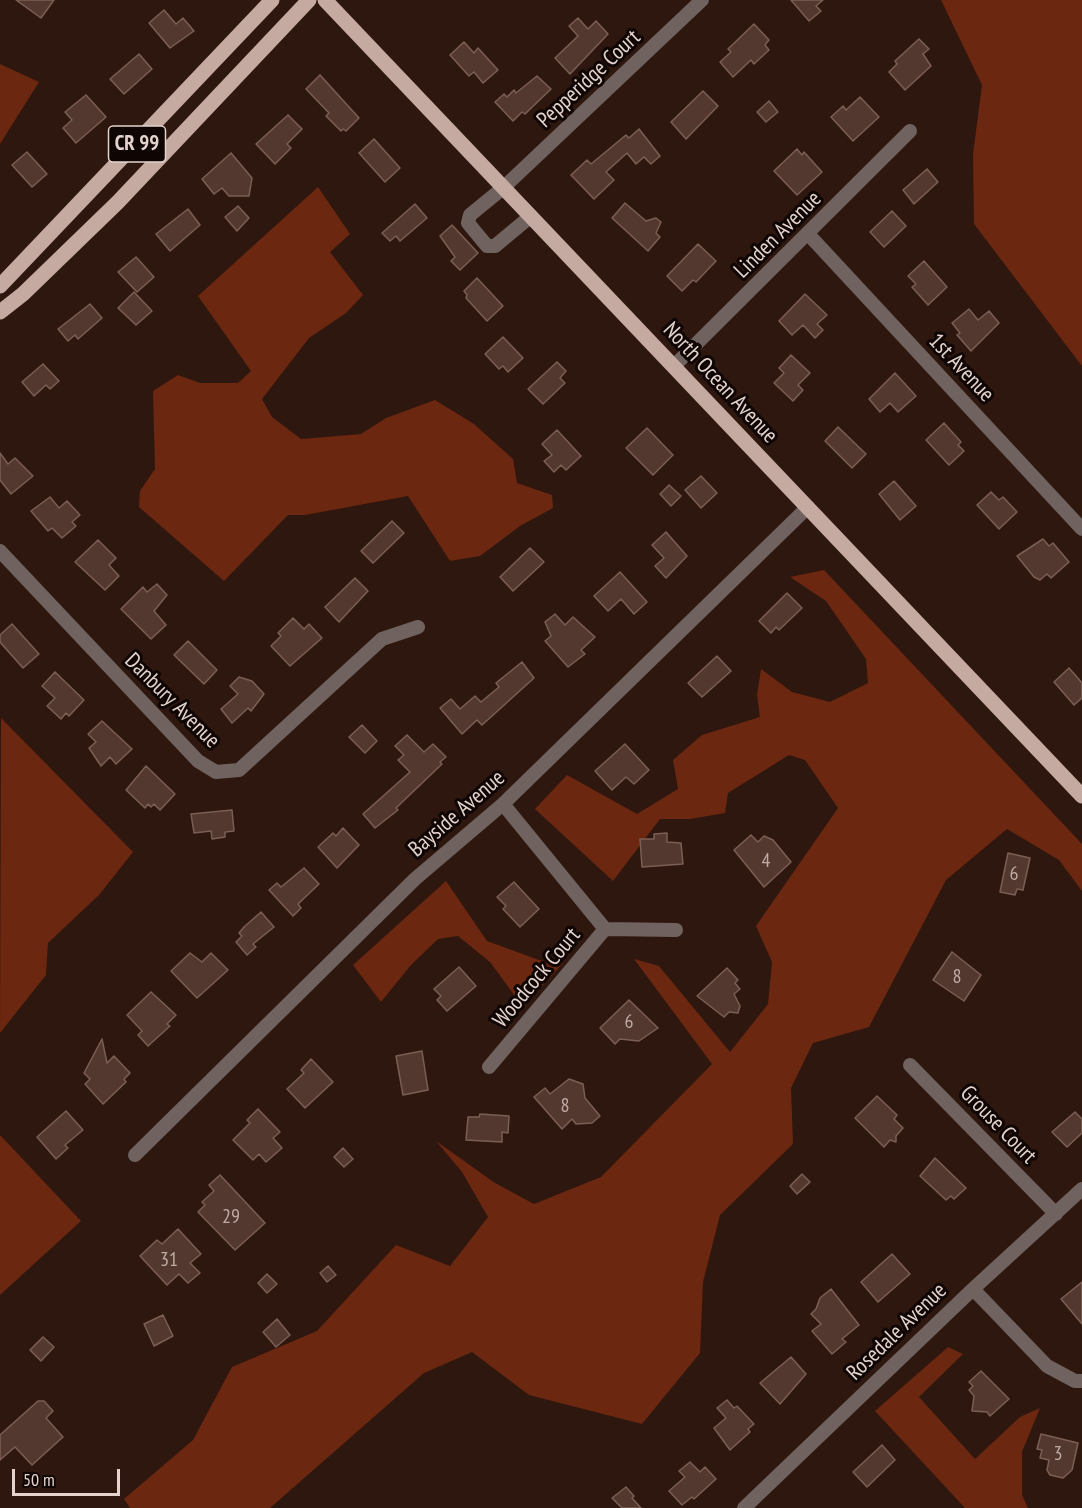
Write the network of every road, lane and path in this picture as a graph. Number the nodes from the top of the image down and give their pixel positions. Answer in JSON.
{"nodes":[{"id":1,"x":272,"y":0,"type":"edge"},
{"id":2,"x":309,"y":0,"type":"edge"},
{"id":3,"x":325,"y":0,"type":"edge"},
{"id":4,"x":702,"y":0,"type":"edge"},
{"id":5,"x":910,"y":131,"type":"dead end"},
{"id":6,"x":503,"y":188,"type":"junction"},
{"id":7,"x":531,"y":216,"type":"junction"},
{"id":8,"x":809,"y":235,"type":"junction"},
{"id":9,"x":0,"y":286,"type":"edge"},
{"id":10,"x":0,"y":312,"type":"edge"},
{"id":11,"x":674,"y":366,"type":"junction"},
{"id":12,"x":808,"y":507,"type":"junction"},
{"id":13,"x":1082,"y":529,"type":"edge"},
{"id":14,"x":0,"y":551,"type":"edge"},
{"id":15,"x":418,"y":627,"type":"dead end"},
{"id":16,"x":1082,"y":796,"type":"edge"},
{"id":17,"x":503,"y":804,"type":"junction"},
{"id":18,"x":605,"y":929,"type":"junction"},
{"id":19,"x":676,"y":930,"type":"dead end"},
{"id":20,"x":910,"y":1065,"type":"dead end"},
{"id":21,"x":489,"y":1067,"type":"dead end"},
{"id":22,"x":135,"y":1155,"type":"dead end"},
{"id":23,"x":1082,"y":1189,"type":"edge"},
{"id":24,"x":1056,"y":1214,"type":"junction"},
{"id":25,"x":973,"y":1289,"type":"junction"},
{"id":26,"x":1082,"y":1381,"type":"edge"},
{"id":27,"x":744,"y":1508,"type":"edge"}],
"edges":[{"from":1,"to":9,"type":"main road","number":"CR 99"},
{"from":2,"to":10,"type":"main road","number":"CR 99"},
{"from":3,"to":6,"type":"main road","name":"North Ocean Avenue"},
{"from":4,"to":6,"type":"street","name":"Pepperidge Court"},
{"from":5,"to":8,"type":"street","name":"Linden Avenue"},
{"from":6,"to":7,"type":"main road","name":"North Ocean Avenue"},
{"from":6,"to":7,"type":"street","name":"Pepperidge Court"},
{"from":7,"to":11,"type":"main road","name":"North Ocean Avenue"},
{"from":8,"to":11,"type":"street","name":"Linden Avenue"},
{"from":8,"to":13,"type":"street","name":"1st Avenue"},
{"from":11,"to":12,"type":"main road","name":"North Ocean Avenue"},
{"from":12,"to":16,"type":"main road","name":"North Ocean Avenue"},
{"from":12,"to":17,"type":"street","name":"Bayside Avenue"},
{"from":14,"to":15,"type":"street","name":"Danbury Avenue"},
{"from":17,"to":18,"type":"street","name":"Woodcock Court"},
{"from":17,"to":22,"type":"street","name":"Bayside Avenue"},
{"from":18,"to":19,"type":"street"},
{"from":18,"to":21,"type":"street","name":"Woodcock Court"},
{"from":20,"to":24,"type":"street","name":"Grouse Court"},
{"from":23,"to":24,"type":"street","name":"Rosedale Avenue"},
{"from":24,"to":25,"type":"street","name":"Rosedale Avenue"},
{"from":25,"to":26,"type":"street"},
{"from":25,"to":27,"type":"street","name":"Rosedale Avenue"}]}
